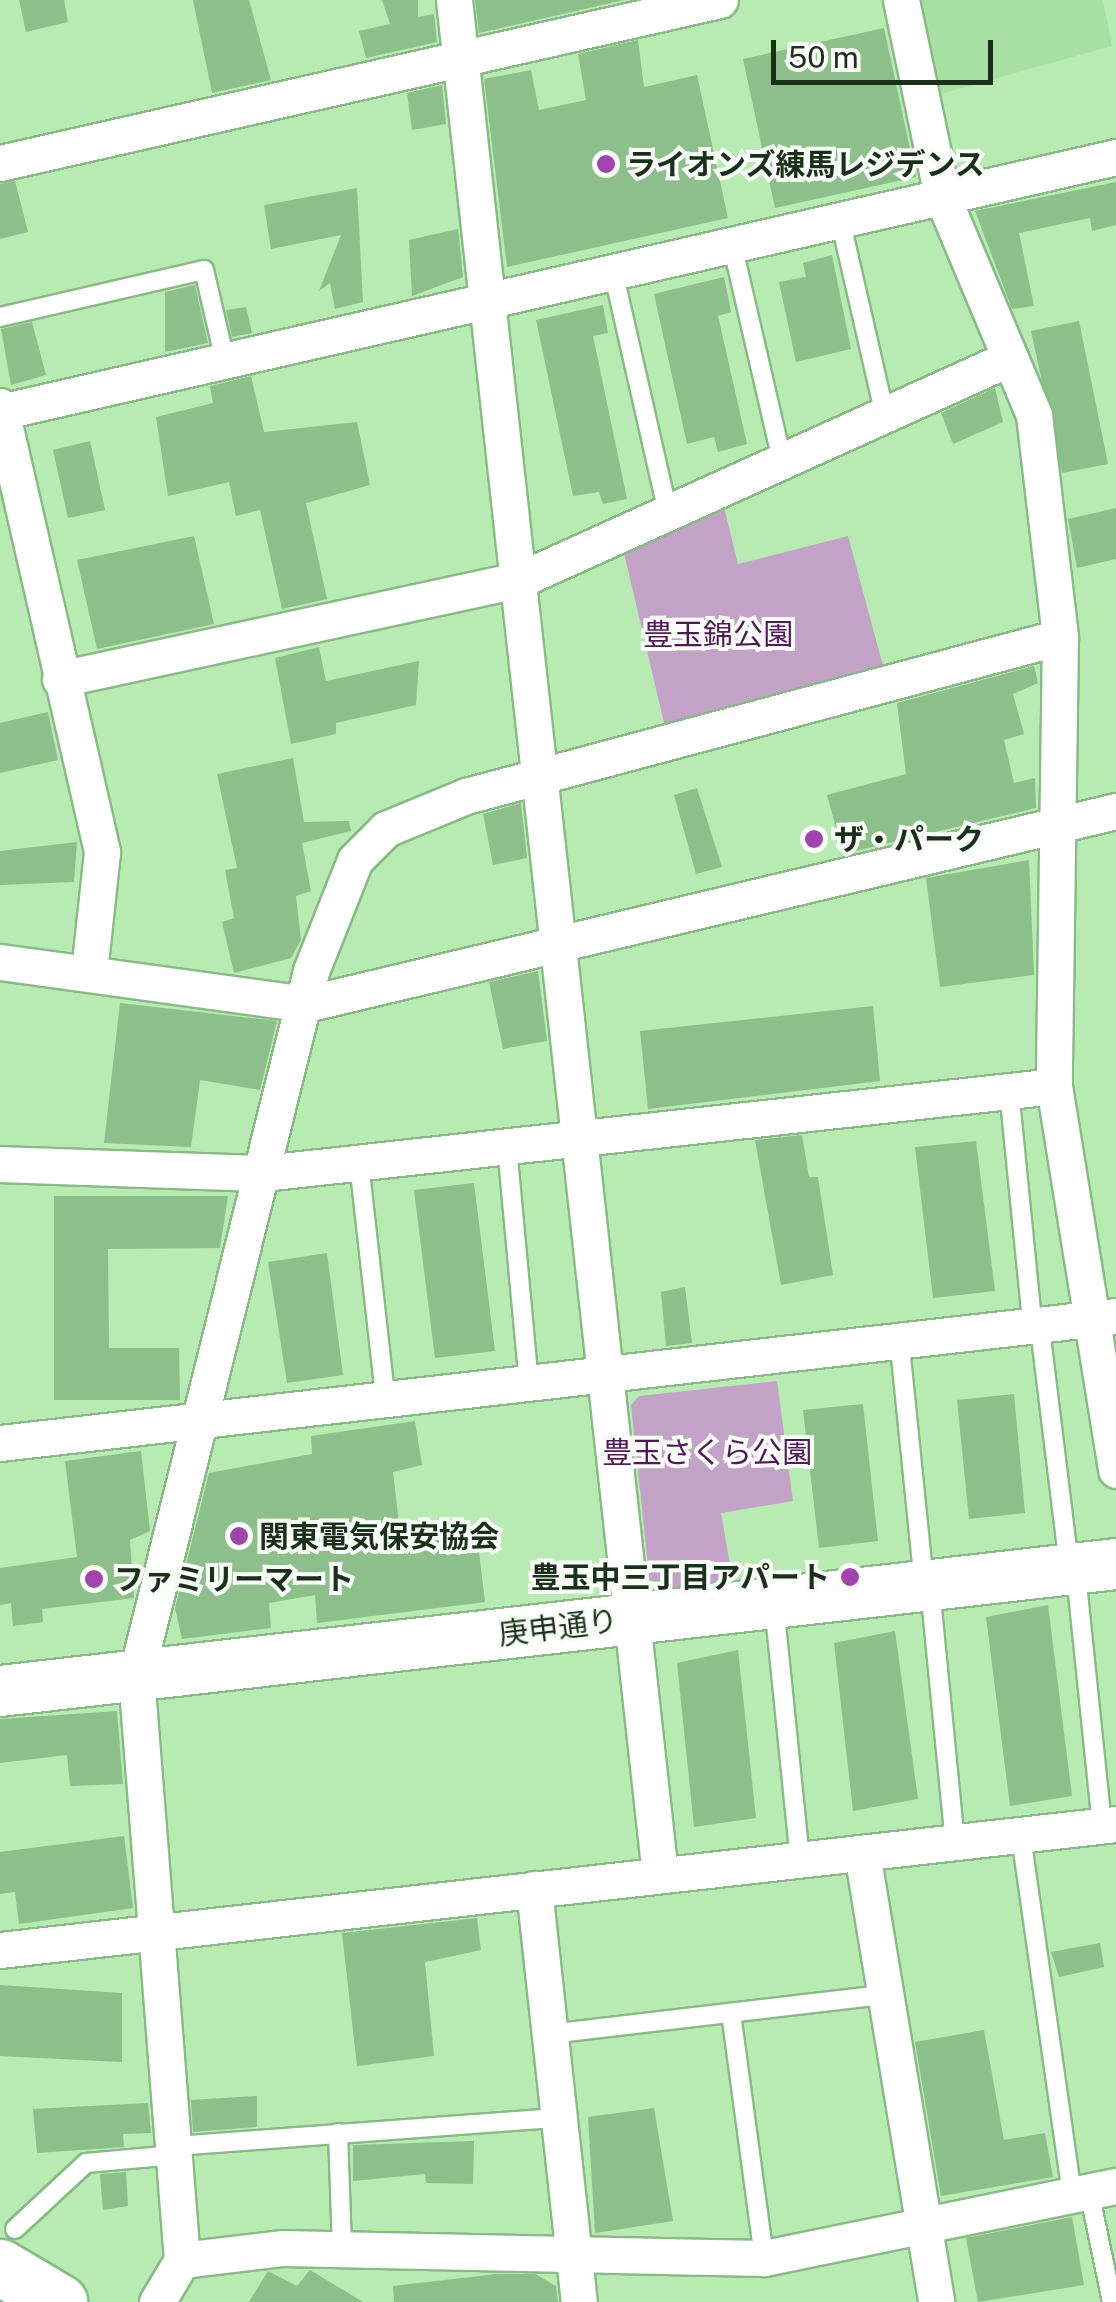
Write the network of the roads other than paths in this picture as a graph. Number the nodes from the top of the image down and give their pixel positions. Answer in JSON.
{"nodes":[{"id":1,"x":454,"y":0,"type":"edge"},
{"id":2,"x":720,"y":0,"type":"edge"},
{"id":3,"x":901,"y":0,"type":"edge"},
{"id":4,"x":680,"y":4,"type":"edge"},
{"id":5,"x":460,"y":59,"type":"junction"},
{"id":6,"x":1116,"y":156,"type":"edge"},
{"id":7,"x":0,"y":163,"type":"edge"},
{"id":8,"x":942,"y":196,"type":"junction"},
{"id":9,"x":840,"y":220,"type":"junction"},
{"id":10,"x":732,"y":244,"type":"junction"},
{"id":11,"x":614,"y":271,"type":"junction"},
{"id":12,"x":488,"y":299,"type":"junction"},
{"id":13,"x":0,"y":316,"type":"edge"},
{"id":14,"x":1010,"y":358,"type":"junction"},
{"id":15,"x":224,"y":360,"type":"junction"},
{"id":16,"x":0,"y":410,"type":"edge"},
{"id":17,"x":885,"y":415,"type":"junction"},
{"id":18,"x":782,"y":462,"type":"junction"},
{"id":19,"x":668,"y":513,"type":"junction"},
{"id":20,"x":518,"y":580,"type":"junction"},
{"id":21,"x":1060,"y":637,"type":"junction"},
{"id":22,"x":60,"y":678,"type":"junction"},
{"id":23,"x":540,"y":776,"type":"junction"},
{"id":24,"x":1116,"y":811,"type":"edge"},
{"id":25,"x":1064,"y":822,"type":"junction"},
{"id":26,"x":558,"y":942,"type":"junction"},
{"id":27,"x":0,"y":962,"type":"edge"},
{"id":28,"x":89,"y":972,"type":"junction"},
{"id":29,"x":306,"y":1004,"type":"junction"},
{"id":30,"x":1054,"y":1086,"type":"junction"},
{"id":31,"x":1008,"y":1090,"type":"junction"},
{"id":32,"x":580,"y":1137,"type":"junction"},
{"id":33,"x":507,"y":1147,"type":"junction"},
{"id":34,"x":359,"y":1163,"type":"junction"},
{"id":35,"x":0,"y":1164,"type":"edge"},
{"id":36,"x":264,"y":1173,"type":"junction"},
{"id":37,"x":1104,"y":1319,"type":"edge"},
{"id":38,"x":1037,"y":1329,"type":"junction"},
{"id":39,"x":900,"y":1347,"type":"junction"},
{"id":40,"x":607,"y":1379,"type":"junction"},
{"id":41,"x":529,"y":1388,"type":"junction"},
{"id":42,"x":386,"y":1403,"type":"junction"},
{"id":43,"x":202,"y":1419,"type":"junction"},
{"id":44,"x":0,"y":1443,"type":"edge"},
{"id":45,"x":1116,"y":1470,"type":"edge"},
{"id":46,"x":1087,"y":1567,"type":"edge"},
{"id":47,"x":928,"y":1587,"type":"junction"},
{"id":48,"x":774,"y":1604,"type":"junction"},
{"id":49,"x":633,"y":1618,"type":"junction"},
{"id":50,"x":136,"y":1676,"type":"junction"},
{"id":51,"x":0,"y":1690,"type":"edge"},
{"id":52,"x":1109,"y":1824,"type":"edge"},
{"id":53,"x":1021,"y":1836,"type":"junction"},
{"id":54,"x":955,"y":1843,"type":"junction"},
{"id":55,"x":862,"y":1853,"type":"junction"},
{"id":56,"x":800,"y":1860,"type":"junction"},
{"id":57,"x":660,"y":1876,"type":"junction"},
{"id":58,"x":534,"y":1889,"type":"junction"},
{"id":59,"x":158,"y":1932,"type":"junction"},
{"id":60,"x":0,"y":1950,"type":"edge"},
{"id":61,"x":882,"y":1995,"type":"junction"},
{"id":62,"x":731,"y":2013,"type":"junction"},
{"id":63,"x":550,"y":2034,"type":"junction"},
{"id":64,"x":558,"y":2118,"type":"junction"},
{"id":65,"x":338,"y":2133,"type":"junction"},
{"id":66,"x":174,"y":2150,"type":"junction"},
{"id":67,"x":1092,"y":2190,"type":"edge"},
{"id":68,"x":918,"y":2229,"type":"junction"},
{"id":69,"x":7,"y":2248,"type":"edge"},
{"id":70,"x":342,"y":2249,"type":"junction"},
{"id":71,"x":574,"y":2257,"type":"junction"},
{"id":72,"x":764,"y":2258,"type":"junction"},
{"id":73,"x":182,"y":2260,"type":"junction"},
{"id":74,"x":59,"y":2302,"type":"edge"},
{"id":75,"x":157,"y":2302,"type":"edge"},
{"id":76,"x":579,"y":2302,"type":"edge"},
{"id":77,"x":936,"y":2302,"type":"edge"},
{"id":78,"x":1112,"y":2302,"type":"edge"}],
"edges":[{"from":1,"to":5,"type":"street"},
{"from":2,"to":4,"type":"street"},
{"from":3,"to":8,"type":"street"},
{"from":4,"to":5,"type":"street"},
{"from":5,"to":7,"type":"street"},
{"from":5,"to":12,"type":"street"},
{"from":6,"to":8,"type":"street"},
{"from":8,"to":9,"type":"street"},
{"from":8,"to":14,"type":"street"},
{"from":9,"to":10,"type":"street"},
{"from":9,"to":17,"type":"lane"},
{"from":10,"to":11,"type":"street"},
{"from":10,"to":18,"type":"lane"},
{"from":11,"to":12,"type":"street"},
{"from":11,"to":19,"type":"lane"},
{"from":12,"to":15,"type":"street"},
{"from":12,"to":20,"type":"street"},
{"from":13,"to":15,"type":"lane"},
{"from":14,"to":17,"type":"street"},
{"from":14,"to":21,"type":"street"},
{"from":15,"to":16,"type":"street"},
{"from":16,"to":22,"type":"street"},
{"from":17,"to":18,"type":"street"},
{"from":18,"to":19,"type":"street"},
{"from":19,"to":20,"type":"street"},
{"from":20,"to":22,"type":"street"},
{"from":20,"to":23,"type":"street"},
{"from":21,"to":23,"type":"street"},
{"from":21,"to":25,"type":"street"},
{"from":22,"to":28,"type":"street"},
{"from":23,"to":26,"type":"street"},
{"from":23,"to":29,"type":"street"},
{"from":24,"to":25,"type":"street"},
{"from":25,"to":26,"type":"street"},
{"from":25,"to":30,"type":"street"},
{"from":26,"to":29,"type":"street"},
{"from":26,"to":32,"type":"street"},
{"from":27,"to":28,"type":"street"},
{"from":28,"to":29,"type":"street"},
{"from":29,"to":36,"type":"street"},
{"from":30,"to":31,"type":"street"},
{"from":30,"to":37,"type":"street"},
{"from":31,"to":32,"type":"street"},
{"from":31,"to":38,"type":"lane"},
{"from":32,"to":33,"type":"street"},
{"from":32,"to":40,"type":"street"},
{"from":33,"to":34,"type":"street"},
{"from":33,"to":41,"type":"lane"},
{"from":34,"to":36,"type":"street"},
{"from":34,"to":42,"type":"lane"},
{"from":35,"to":36,"type":"street"},
{"from":36,"to":43,"type":"street"},
{"from":37,"to":38,"type":"street"},
{"from":37,"to":45,"type":"street"},
{"from":38,"to":39,"type":"street"},
{"from":38,"to":46,"type":"lane"},
{"from":39,"to":40,"type":"street"},
{"from":39,"to":47,"type":"lane"},
{"from":40,"to":41,"type":"street"},
{"from":40,"to":49,"type":"street"},
{"from":41,"to":42,"type":"street"},
{"from":42,"to":43,"type":"street"},
{"from":43,"to":44,"type":"street"},
{"from":43,"to":50,"type":"street"},
{"from":46,"to":47,"type":"main road","name":"庚申通り"},
{"from":46,"to":52,"type":"lane"},
{"from":47,"to":48,"type":"main road","name":"庚申通り"},
{"from":47,"to":54,"type":"lane"},
{"from":48,"to":49,"type":"main road","name":"庚申通り"},
{"from":48,"to":56,"type":"lane"},
{"from":49,"to":50,"type":"main road","name":"庚申通り"},
{"from":49,"to":57,"type":"street"},
{"from":50,"to":51,"type":"main road","name":"庚申通り"},
{"from":50,"to":59,"type":"street"},
{"from":52,"to":53,"type":"street"},
{"from":53,"to":54,"type":"street"},
{"from":53,"to":67,"type":"lane"},
{"from":54,"to":55,"type":"street"},
{"from":55,"to":56,"type":"street"},
{"from":55,"to":61,"type":"street"},
{"from":56,"to":57,"type":"street"},
{"from":57,"to":58,"type":"street"},
{"from":58,"to":59,"type":"street"},
{"from":58,"to":63,"type":"street"},
{"from":59,"to":60,"type":"street"},
{"from":59,"to":66,"type":"street"},
{"from":61,"to":62,"type":"lane"},
{"from":61,"to":68,"type":"street"},
{"from":62,"to":63,"type":"lane"},
{"from":62,"to":72,"type":"lane"},
{"from":63,"to":64,"type":"street"},
{"from":64,"to":65,"type":"lane"},
{"from":64,"to":71,"type":"street"},
{"from":65,"to":66,"type":"lane"},
{"from":65,"to":70,"type":"lane"},
{"from":66,"to":69,"type":"lane"},
{"from":66,"to":73,"type":"street"},
{"from":67,"to":68,"type":"street"},
{"from":67,"to":78,"type":"lane"},
{"from":68,"to":72,"type":"street"},
{"from":68,"to":77,"type":"street"},
{"from":69,"to":74,"type":"main road"},
{"from":70,"to":71,"type":"street"},
{"from":70,"to":73,"type":"street"},
{"from":71,"to":72,"type":"street"},
{"from":71,"to":76,"type":"street"},
{"from":73,"to":75,"type":"street"}]}
